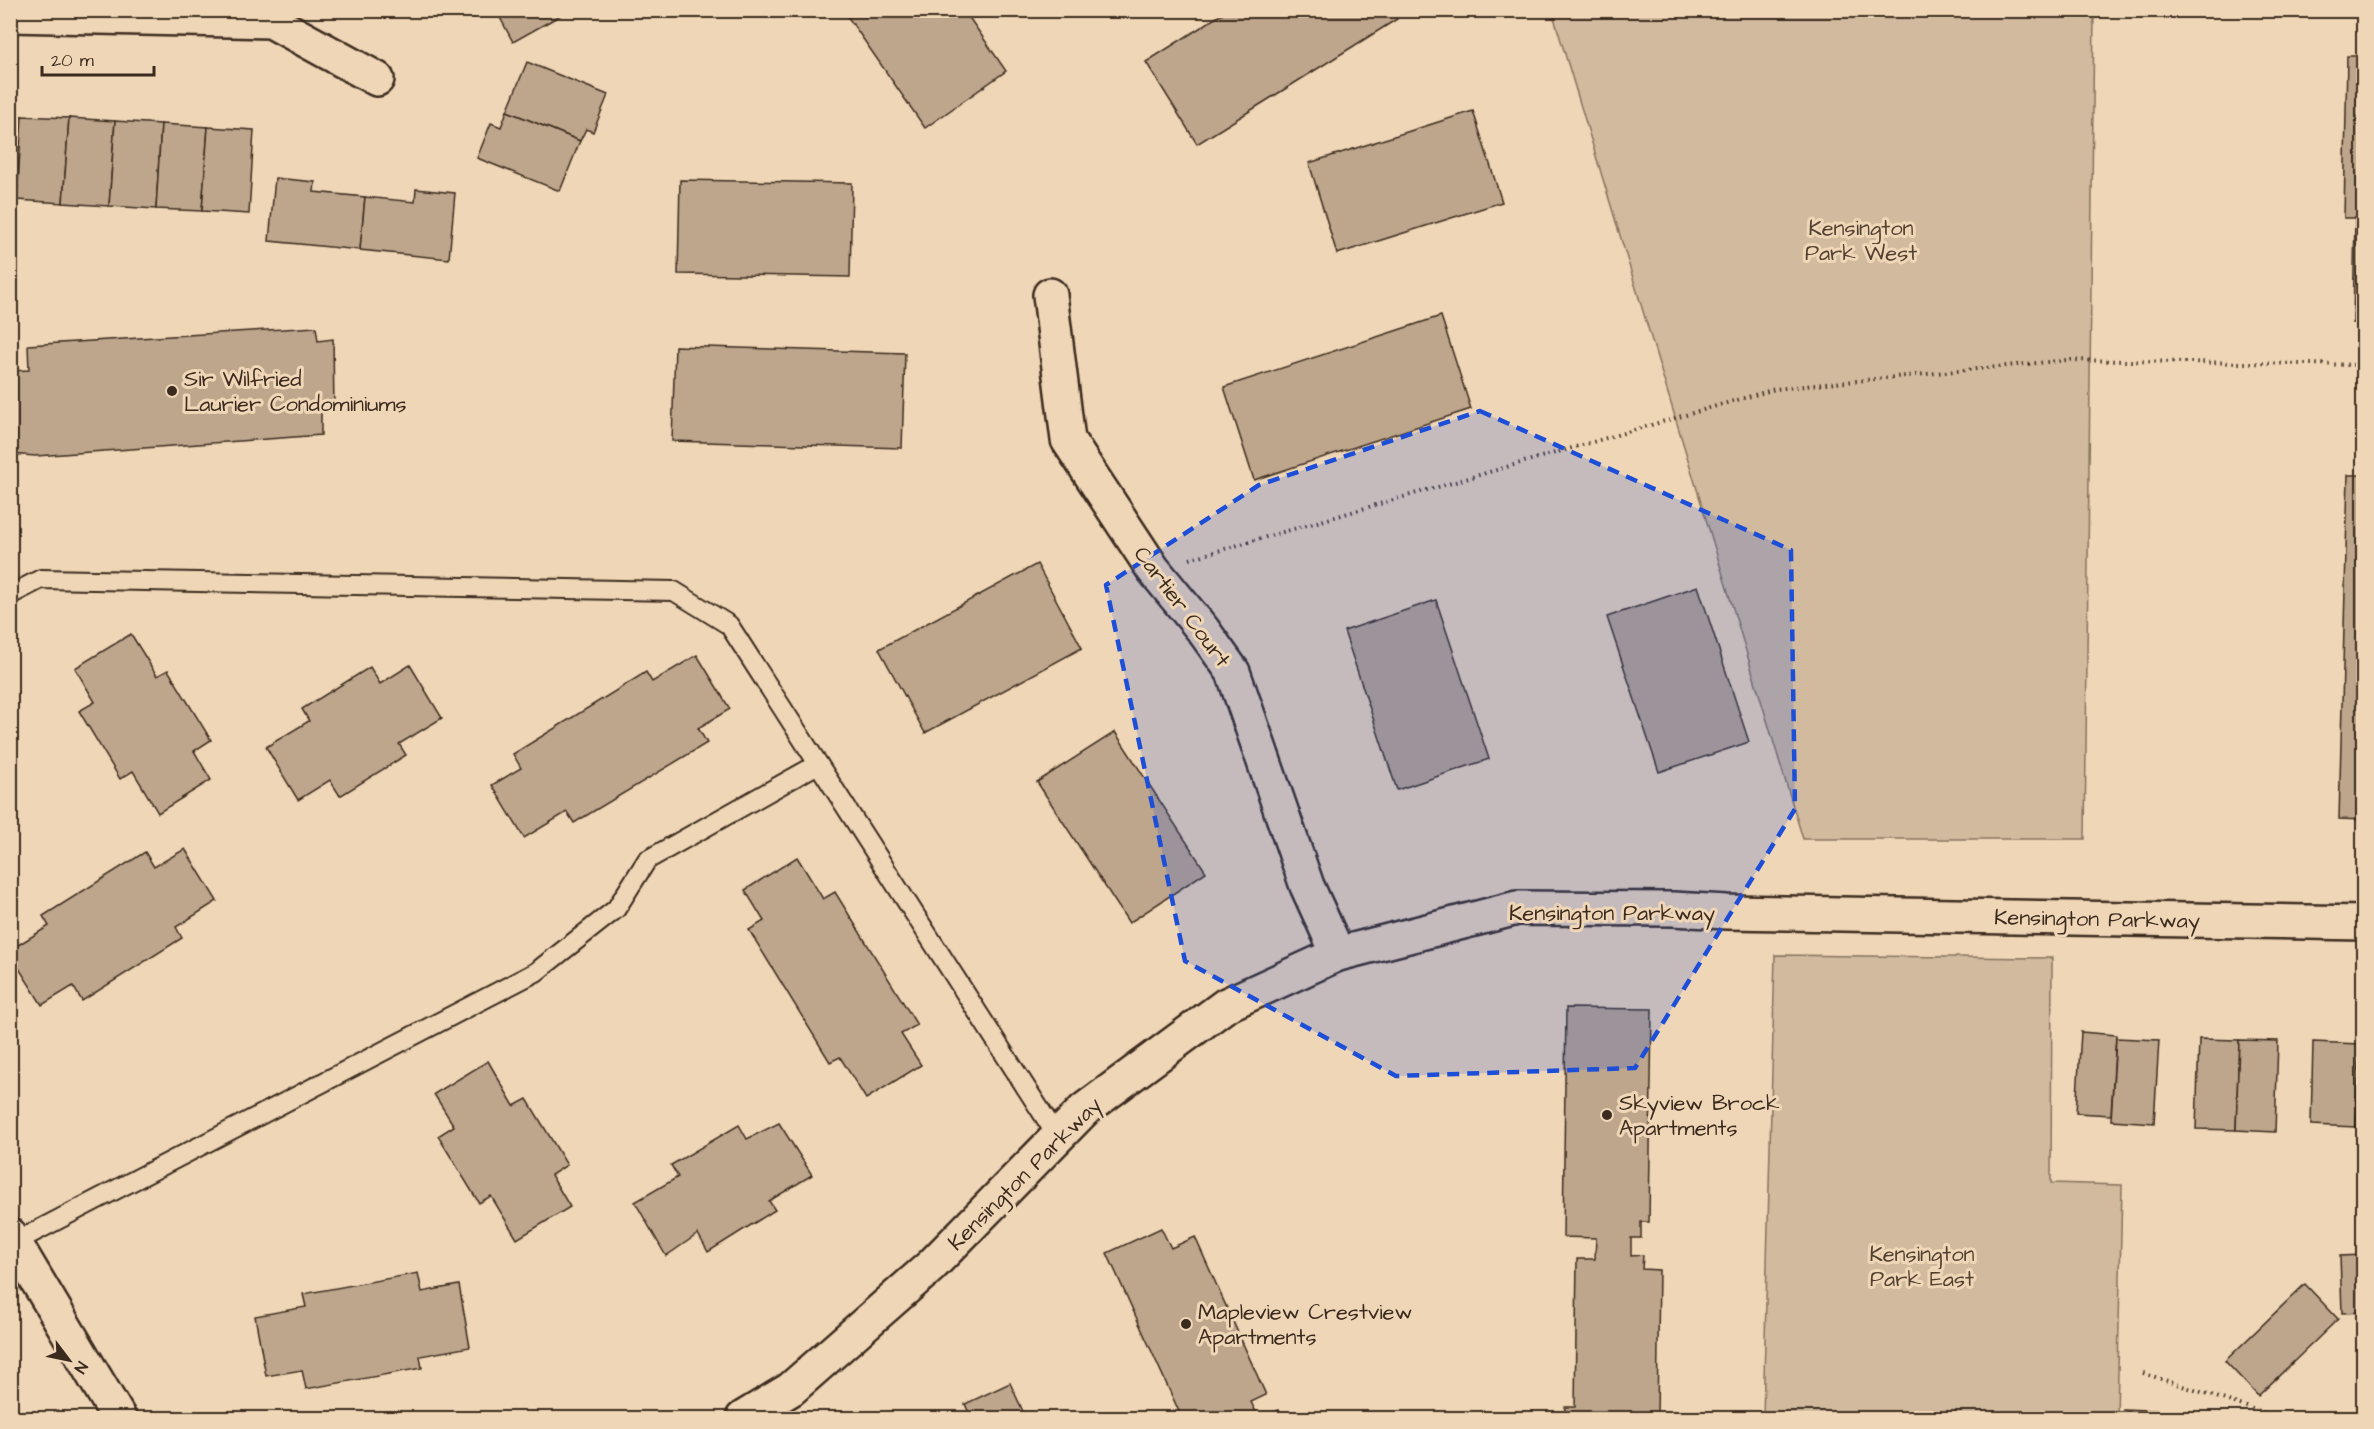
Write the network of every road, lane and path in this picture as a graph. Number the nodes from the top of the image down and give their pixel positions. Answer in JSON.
{"nodes":[{"id":1,"x":10,"y":15,"type":"edge"},
{"id":2,"x":377,"y":80,"type":"dead end"},
{"id":3,"x":1050,"y":295,"type":"dead end"},
{"id":4,"x":2364,"y":365,"type":"edge"},
{"id":5,"x":1153,"y":569,"type":"junction"},
{"id":6,"x":10,"y":595,"type":"edge"},
{"id":7,"x":818,"y":764,"type":"junction"},
{"id":8,"x":2364,"y":923,"type":"edge"},
{"id":9,"x":1338,"y":954,"type":"junction"},
{"id":10,"x":1057,"y":1136,"type":"junction"},
{"id":11,"x":13,"y":1239,"type":"edge"},
{"id":12,"x":2143,"y":1373,"type":"dead end"},
{"id":13,"x":119,"y":1419,"type":"edge"},
{"id":14,"x":743,"y":1419,"type":"edge"},
{"id":15,"x":2280,"y":1419,"type":"edge"}],
"edges":[{"from":1,"to":2,"type":"street"},
{"from":3,"to":5,"type":"street","name":"Cartier Court"},
{"from":4,"to":5,"type":"path"},
{"from":5,"to":9,"type":"street","name":"Cartier Court"},
{"from":6,"to":7,"type":"lane"},
{"from":7,"to":10,"type":"lane"},
{"from":7,"to":11,"type":"lane"},
{"from":8,"to":9,"type":"street","name":"Kensington Parkway"},
{"from":9,"to":10,"type":"street","name":"Kensington Parkway"},
{"from":10,"to":14,"type":"street","name":"Kensington Parkway"},
{"from":11,"to":13,"type":"street"},
{"from":12,"to":15,"type":"path"}]}
